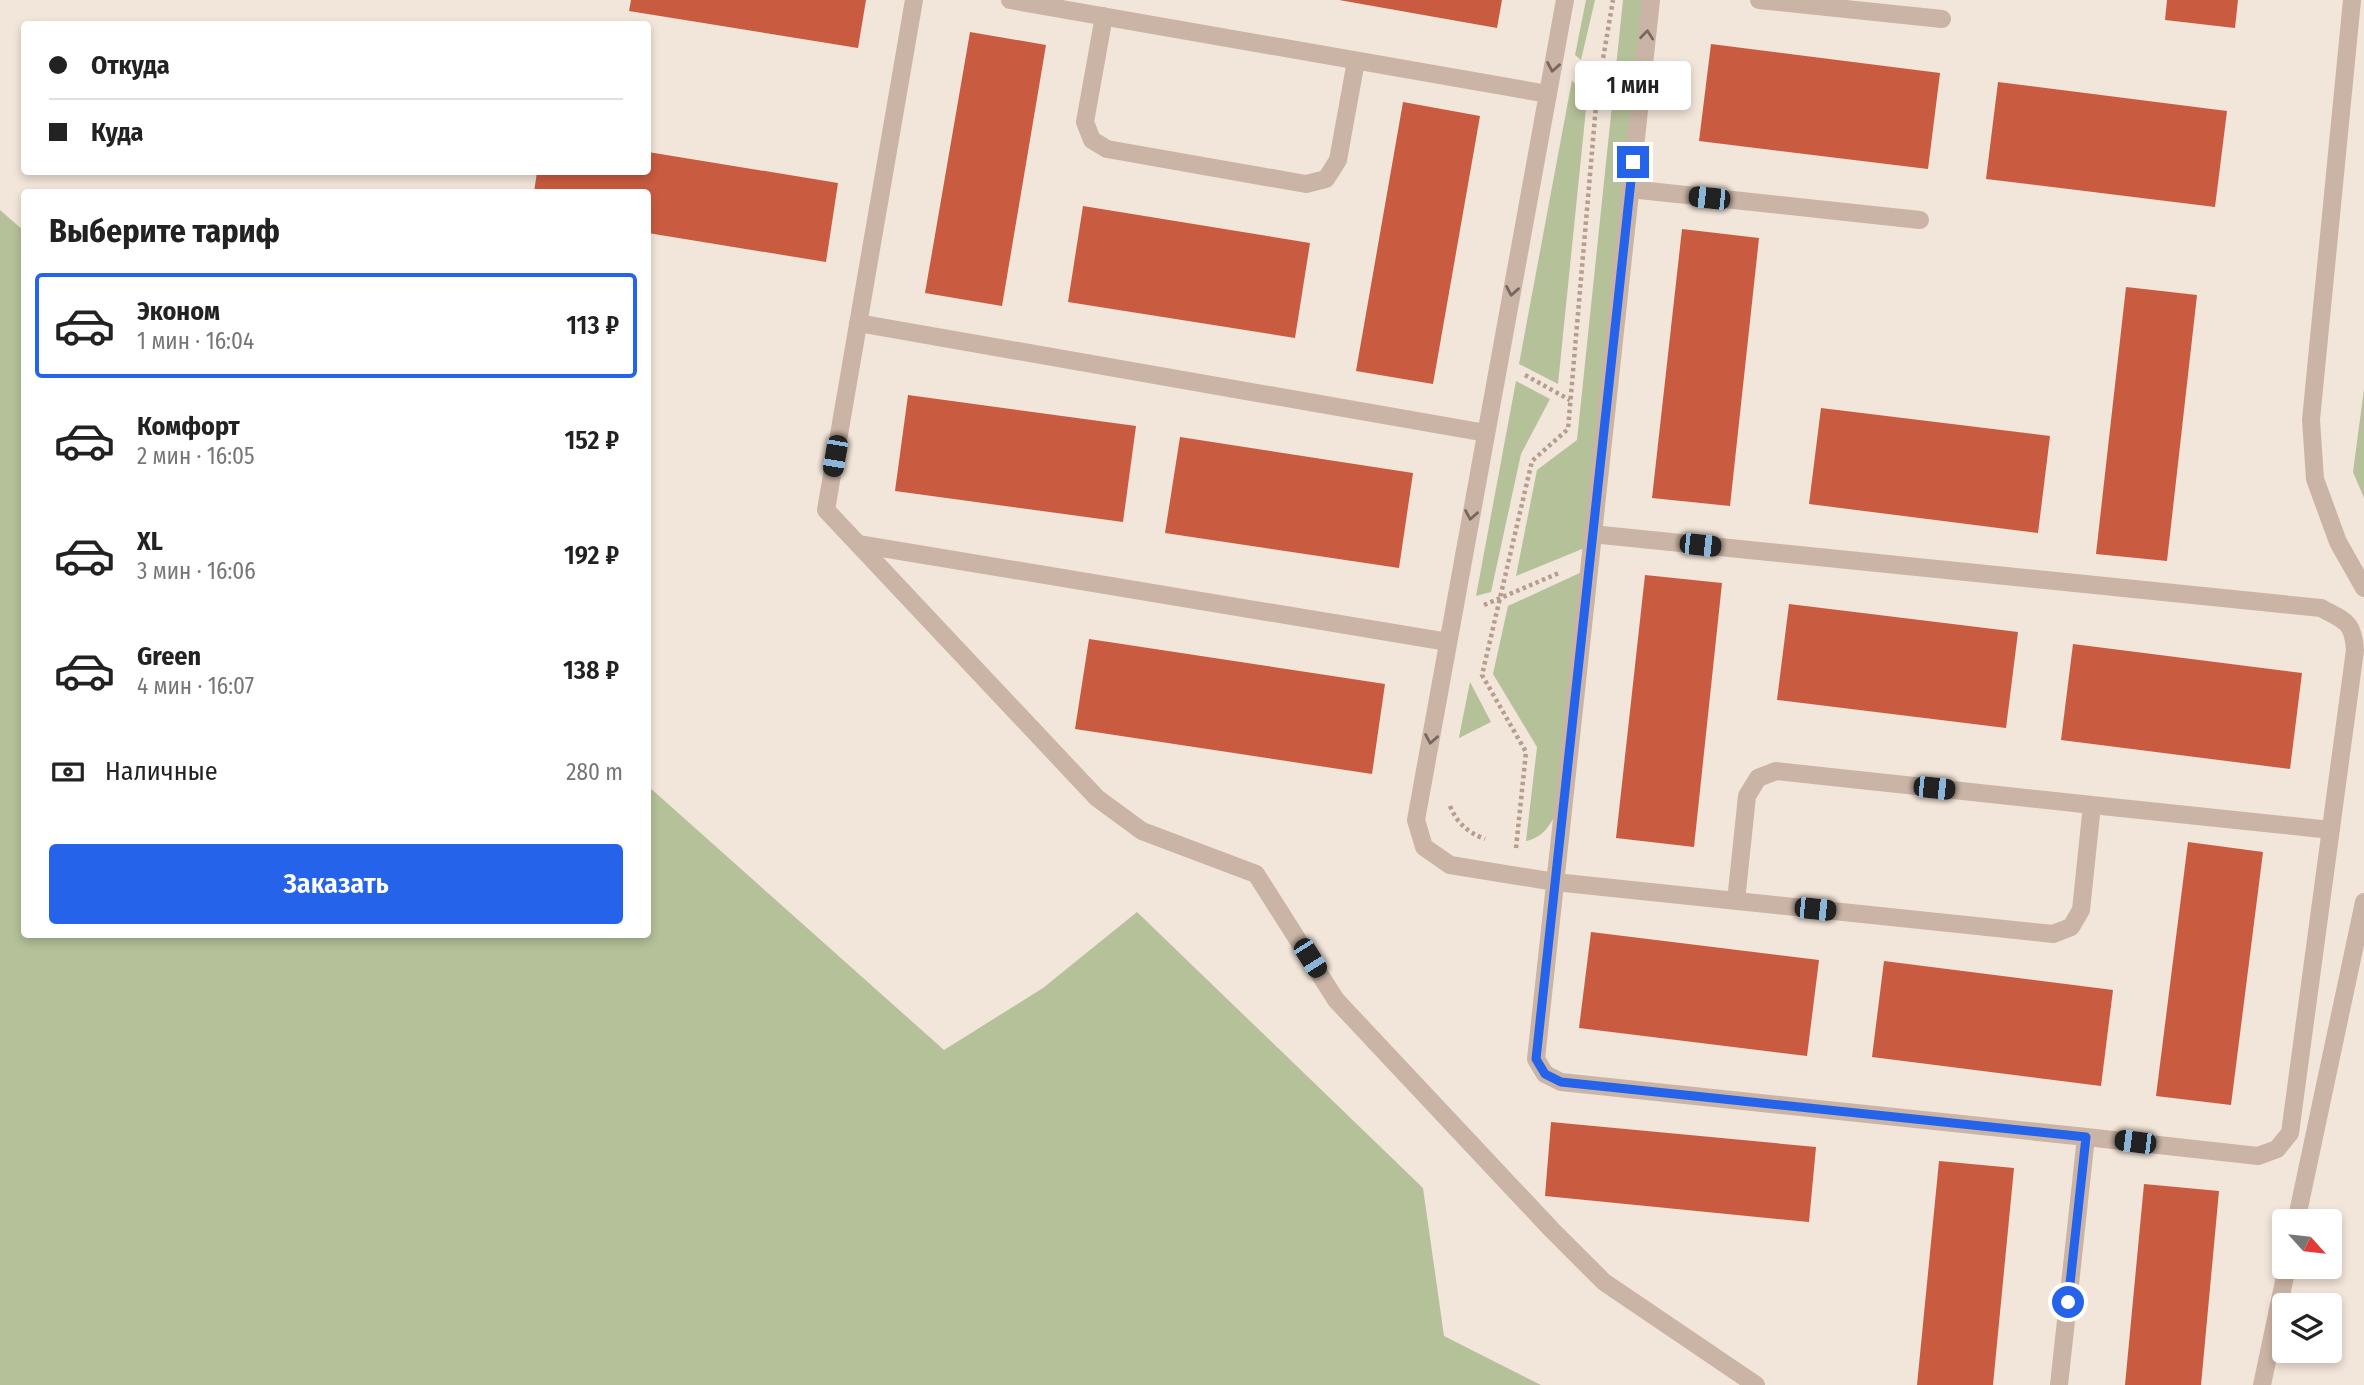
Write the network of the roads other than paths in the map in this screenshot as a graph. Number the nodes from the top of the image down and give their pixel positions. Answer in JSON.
{"nodes":[{"id":1,"x":914,"y":0,"type":"edge"},
{"id":2,"x":1010,"y":0,"type":"edge"},
{"id":3,"x":1565,"y":0,"type":"edge"},
{"id":4,"x":1651,"y":0,"type":"edge"},
{"id":5,"x":1759,"y":0,"type":"edge"},
{"id":6,"x":2352,"y":0,"type":"edge"},
{"id":7,"x":1104,"y":16,"type":"junction"},
{"id":8,"x":1942,"y":19,"type":"dead end"},
{"id":9,"x":1356,"y":61,"type":"junction"},
{"id":10,"x":1548,"y":94,"type":"junction"},
{"id":11,"x":1630,"y":189,"type":"junction"},
{"id":12,"x":1920,"y":220,"type":"dead end"},
{"id":13,"x":858,"y":323,"type":"junction"},
{"id":14,"x":1486,"y":433,"type":"junction"},
{"id":15,"x":1592,"y":534,"type":"junction"},
{"id":16,"x":858,"y":544,"type":"junction"},
{"id":17,"x":2364,"y":588,"type":"edge"},
{"id":18,"x":1448,"y":642,"type":"junction"},
{"id":19,"x":2092,"y":805,"type":"junction"},
{"id":20,"x":2331,"y":830,"type":"junction"},
{"id":21,"x":1555,"y":882,"type":"junction"},
{"id":22,"x":1736,"y":901,"type":"junction"},
{"id":23,"x":2364,"y":902,"type":"edge"},
{"id":24,"x":2086,"y":1137,"type":"junction"},
{"id":25,"x":2299,"y":1209,"type":"edge"},
{"id":26,"x":2284,"y":1279,"type":"edge"},
{"id":27,"x":1756,"y":1385,"type":"edge"},
{"id":28,"x":2059,"y":1385,"type":"edge"},
{"id":29,"x":2262,"y":1385,"type":"edge"}],
"edges":[{"from":1,"to":13,"type":"street"},
{"from":2,"to":7,"type":"street"},
{"from":3,"to":10,"type":"street","one_way":true},
{"from":11,"to":4,"type":"street","one_way":true},
{"from":5,"to":8,"type":"street"},
{"from":6,"to":17,"type":"street"},
{"from":7,"to":9,"type":"street"},
{"from":7,"to":9,"type":"street"},
{"from":9,"to":10,"type":"street"},
{"from":10,"to":14,"type":"street","one_way":true},
{"from":11,"to":12,"type":"street"},
{"from":11,"to":15,"type":"street"},
{"from":13,"to":14,"type":"street"},
{"from":13,"to":16,"type":"street"},
{"from":14,"to":18,"type":"street","one_way":true},
{"from":15,"to":20,"type":"street"},
{"from":15,"to":21,"type":"street"},
{"from":16,"to":18,"type":"street"},
{"from":16,"to":27,"type":"street"},
{"from":18,"to":21,"type":"street","one_way":true},
{"from":19,"to":20,"type":"street"},
{"from":19,"to":22,"type":"street"},
{"from":19,"to":22,"type":"street"},
{"from":20,"to":24,"type":"street"},
{"from":21,"to":22,"type":"street"},
{"from":21,"to":24,"type":"street"},
{"from":23,"to":25,"type":"street"},
{"from":24,"to":28,"type":"street"},
{"from":26,"to":29,"type":"street"}]}
